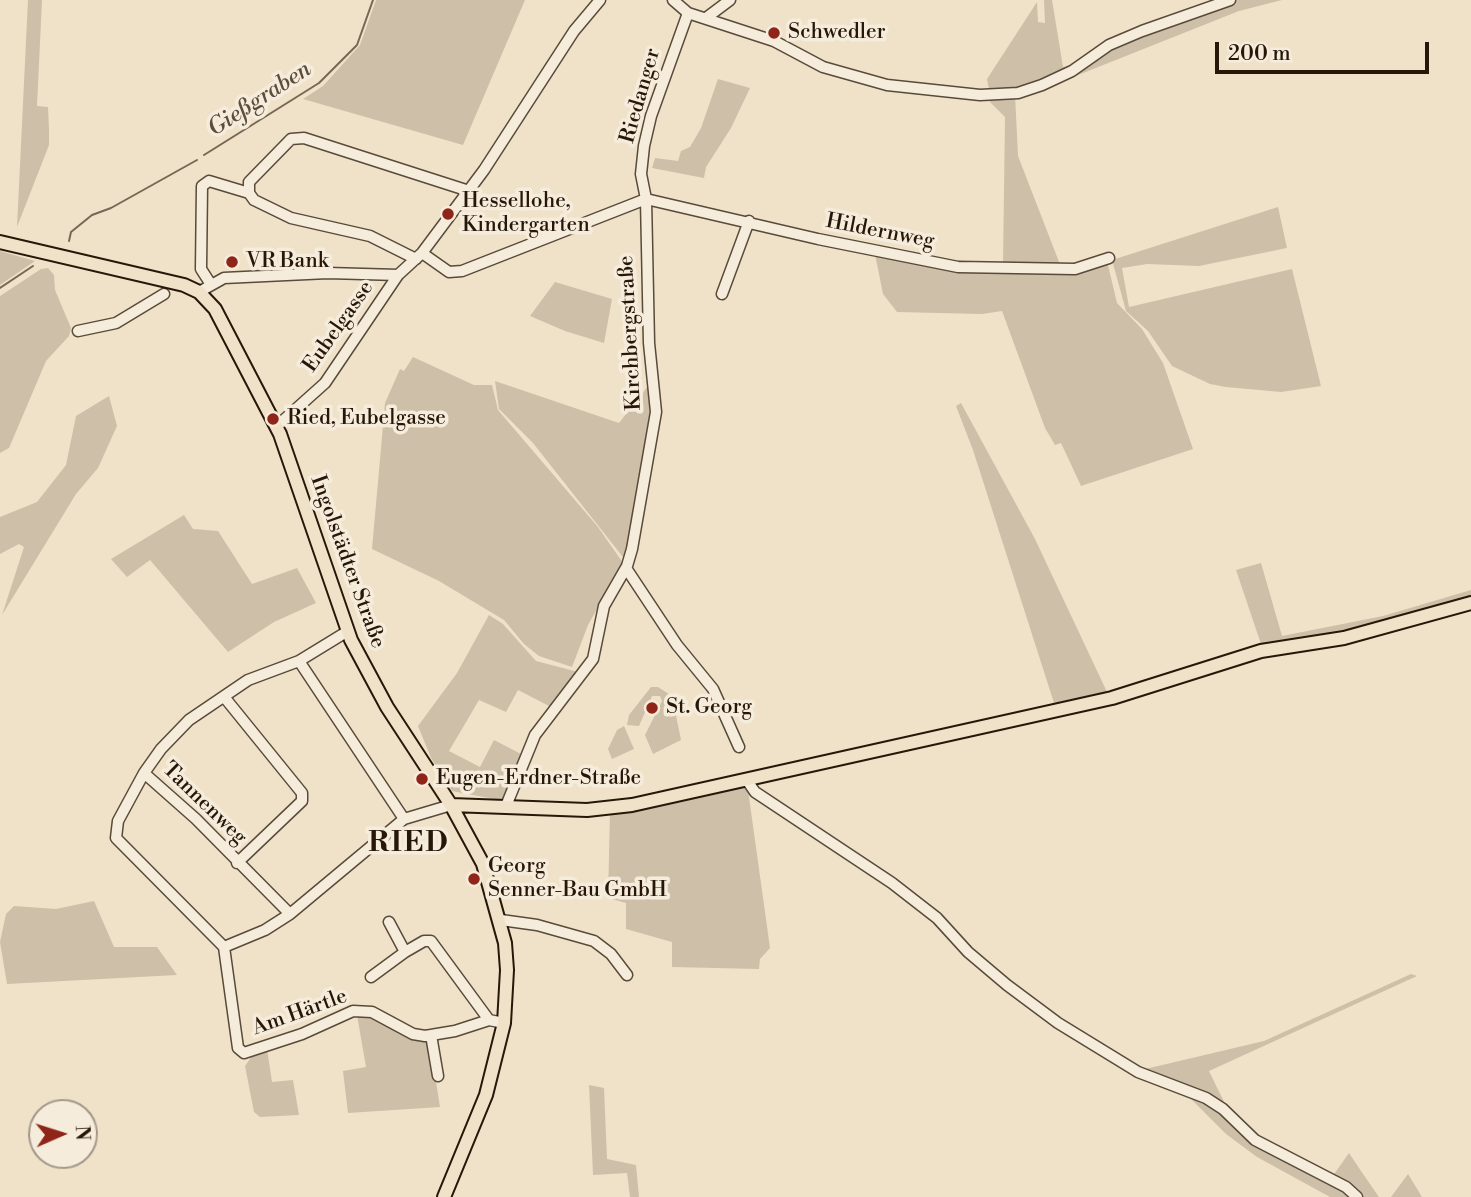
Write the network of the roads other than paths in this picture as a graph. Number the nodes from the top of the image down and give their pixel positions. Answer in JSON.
{"nodes":[{"id":1,"x":600,"y":0,"type":"edge"},
{"id":2,"x":673,"y":0,"type":"edge"},
{"id":3,"x":730,"y":0,"type":"edge"},
{"id":4,"x":1230,"y":0,"type":"edge"},
{"id":5,"x":688,"y":13,"type":"junction"},
{"id":6,"x":706,"y":18,"type":"junction"},
{"id":7,"x":469,"y":191,"type":"junction"},
{"id":8,"x":249,"y":193,"type":"junction"},
{"id":9,"x":646,"y":199,"type":"junction"},
{"id":10,"x":749,"y":222,"type":"junction"},
{"id":11,"x":0,"y":242,"type":"edge"},
{"id":12,"x":419,"y":256,"type":"junction"},
{"id":13,"x":1109,"y":258,"type":"dead end"},
{"id":14,"x":398,"y":275,"type":"junction"},
{"id":15,"x":210,"y":283,"type":"junction"},
{"id":16,"x":200,"y":292,"type":"junction"},
{"id":17,"x":164,"y":294,"type":"dead end"},
{"id":18,"x":723,"y":294,"type":"dead end"},
{"id":19,"x":78,"y":331,"type":"dead end"},
{"id":20,"x":277,"y":426,"type":"junction"},
{"id":21,"x":626,"y":568,"type":"junction"},
{"id":22,"x":1471,"y":603,"type":"edge"},
{"id":23,"x":348,"y":631,"type":"junction"},
{"id":24,"x":299,"y":661,"type":"junction"},
{"id":25,"x":225,"y":698,"type":"junction"},
{"id":26,"x":738,"y":747,"type":"dead end"},
{"id":27,"x":144,"y":773,"type":"junction"},
{"id":28,"x":746,"y":779,"type":"junction"},
{"id":29,"x":452,"y":805,"type":"junction"},
{"id":30,"x":506,"y":806,"type":"junction"},
{"id":31,"x":404,"y":818,"type":"junction"},
{"id":32,"x":237,"y":863,"type":"junction"},
{"id":33,"x":290,"y":914,"type":"junction"},
{"id":34,"x":500,"y":920,"type":"junction"},
{"id":35,"x":389,"y":922,"type":"dead end"},
{"id":36,"x":224,"y":947,"type":"junction"},
{"id":37,"x":405,"y":952,"type":"junction"},
{"id":38,"x":627,"y":975,"type":"dead end"},
{"id":39,"x":371,"y":977,"type":"dead end"},
{"id":40,"x":489,"y":1020,"type":"junction"},
{"id":41,"x":504,"y":1023,"type":"junction"},
{"id":42,"x":431,"y":1035,"type":"junction"},
{"id":43,"x":438,"y":1076,"type":"dead end"},
{"id":44,"x":444,"y":1197,"type":"edge"},
{"id":45,"x":1357,"y":1197,"type":"edge"}],
"edges":[{"from":1,"to":7,"type":"street","name":"Eubelgasse"},
{"from":2,"to":5,"type":"street"},
{"from":3,"to":6,"type":"street"},
{"from":4,"to":6,"type":"street"},
{"from":5,"to":6,"type":"street"},
{"from":5,"to":9,"type":"street","name":"Riedanger"},
{"from":7,"to":8,"type":"street"},
{"from":7,"to":12,"type":"street","name":"Eubelgasse"},
{"from":8,"to":12,"type":"street"},
{"from":8,"to":15,"type":"street"},
{"from":9,"to":10,"type":"street","name":"Hildernweg"},
{"from":9,"to":12,"type":"street"},
{"from":9,"to":21,"type":"street","name":"Kirchbergstraße"},
{"from":10,"to":13,"type":"street","name":"Hildernweg"},
{"from":10,"to":18,"type":"street"},
{"from":11,"to":16,"type":"main road"},
{"from":12,"to":14,"type":"street","name":"Eubelgasse"},
{"from":14,"to":15,"type":"street"},
{"from":14,"to":20,"type":"street","name":"Eubelgasse"},
{"from":15,"to":16,"type":"street"},
{"from":16,"to":20,"type":"main road","name":"Ingolstädter Straße"},
{"from":17,"to":19,"type":"street"},
{"from":20,"to":23,"type":"main road","name":"Ingolstädter Straße"},
{"from":21,"to":26,"type":"street"},
{"from":21,"to":30,"type":"street","name":"Kirchbergstraße"},
{"from":22,"to":28,"type":"main road"},
{"from":23,"to":24,"type":"street"},
{"from":23,"to":29,"type":"main road","name":"Ingolstädter Straße"},
{"from":24,"to":25,"type":"street"},
{"from":24,"to":31,"type":"street"},
{"from":25,"to":27,"type":"street"},
{"from":25,"to":32,"type":"street","name":"Tannenweg"},
{"from":27,"to":32,"type":"street","name":"Tannenweg"},
{"from":27,"to":36,"type":"street"},
{"from":28,"to":30,"type":"main road"},
{"from":28,"to":45,"type":"street"},
{"from":29,"to":30,"type":"main road"},
{"from":29,"to":31,"type":"street"},
{"from":29,"to":34,"type":"main road","name":"Ingolstädter Straße"},
{"from":31,"to":33,"type":"street"},
{"from":32,"to":33,"type":"street","name":"Tannenweg"},
{"from":33,"to":36,"type":"street"},
{"from":34,"to":38,"type":"street"},
{"from":34,"to":41,"type":"main road","name":"Ingolstädter Straße"},
{"from":35,"to":37,"type":"street"},
{"from":36,"to":42,"type":"street","name":"Am Härtle"},
{"from":37,"to":39,"type":"street","name":"Am Härtle"},
{"from":37,"to":40,"type":"street","name":"Am Härtle"},
{"from":40,"to":41,"type":"street","name":"Am Härtle"},
{"from":40,"to":42,"type":"street","name":"Am Härtle"},
{"from":41,"to":44,"type":"main road","name":"Ingolstädter Straße"},
{"from":42,"to":43,"type":"street"}]}
